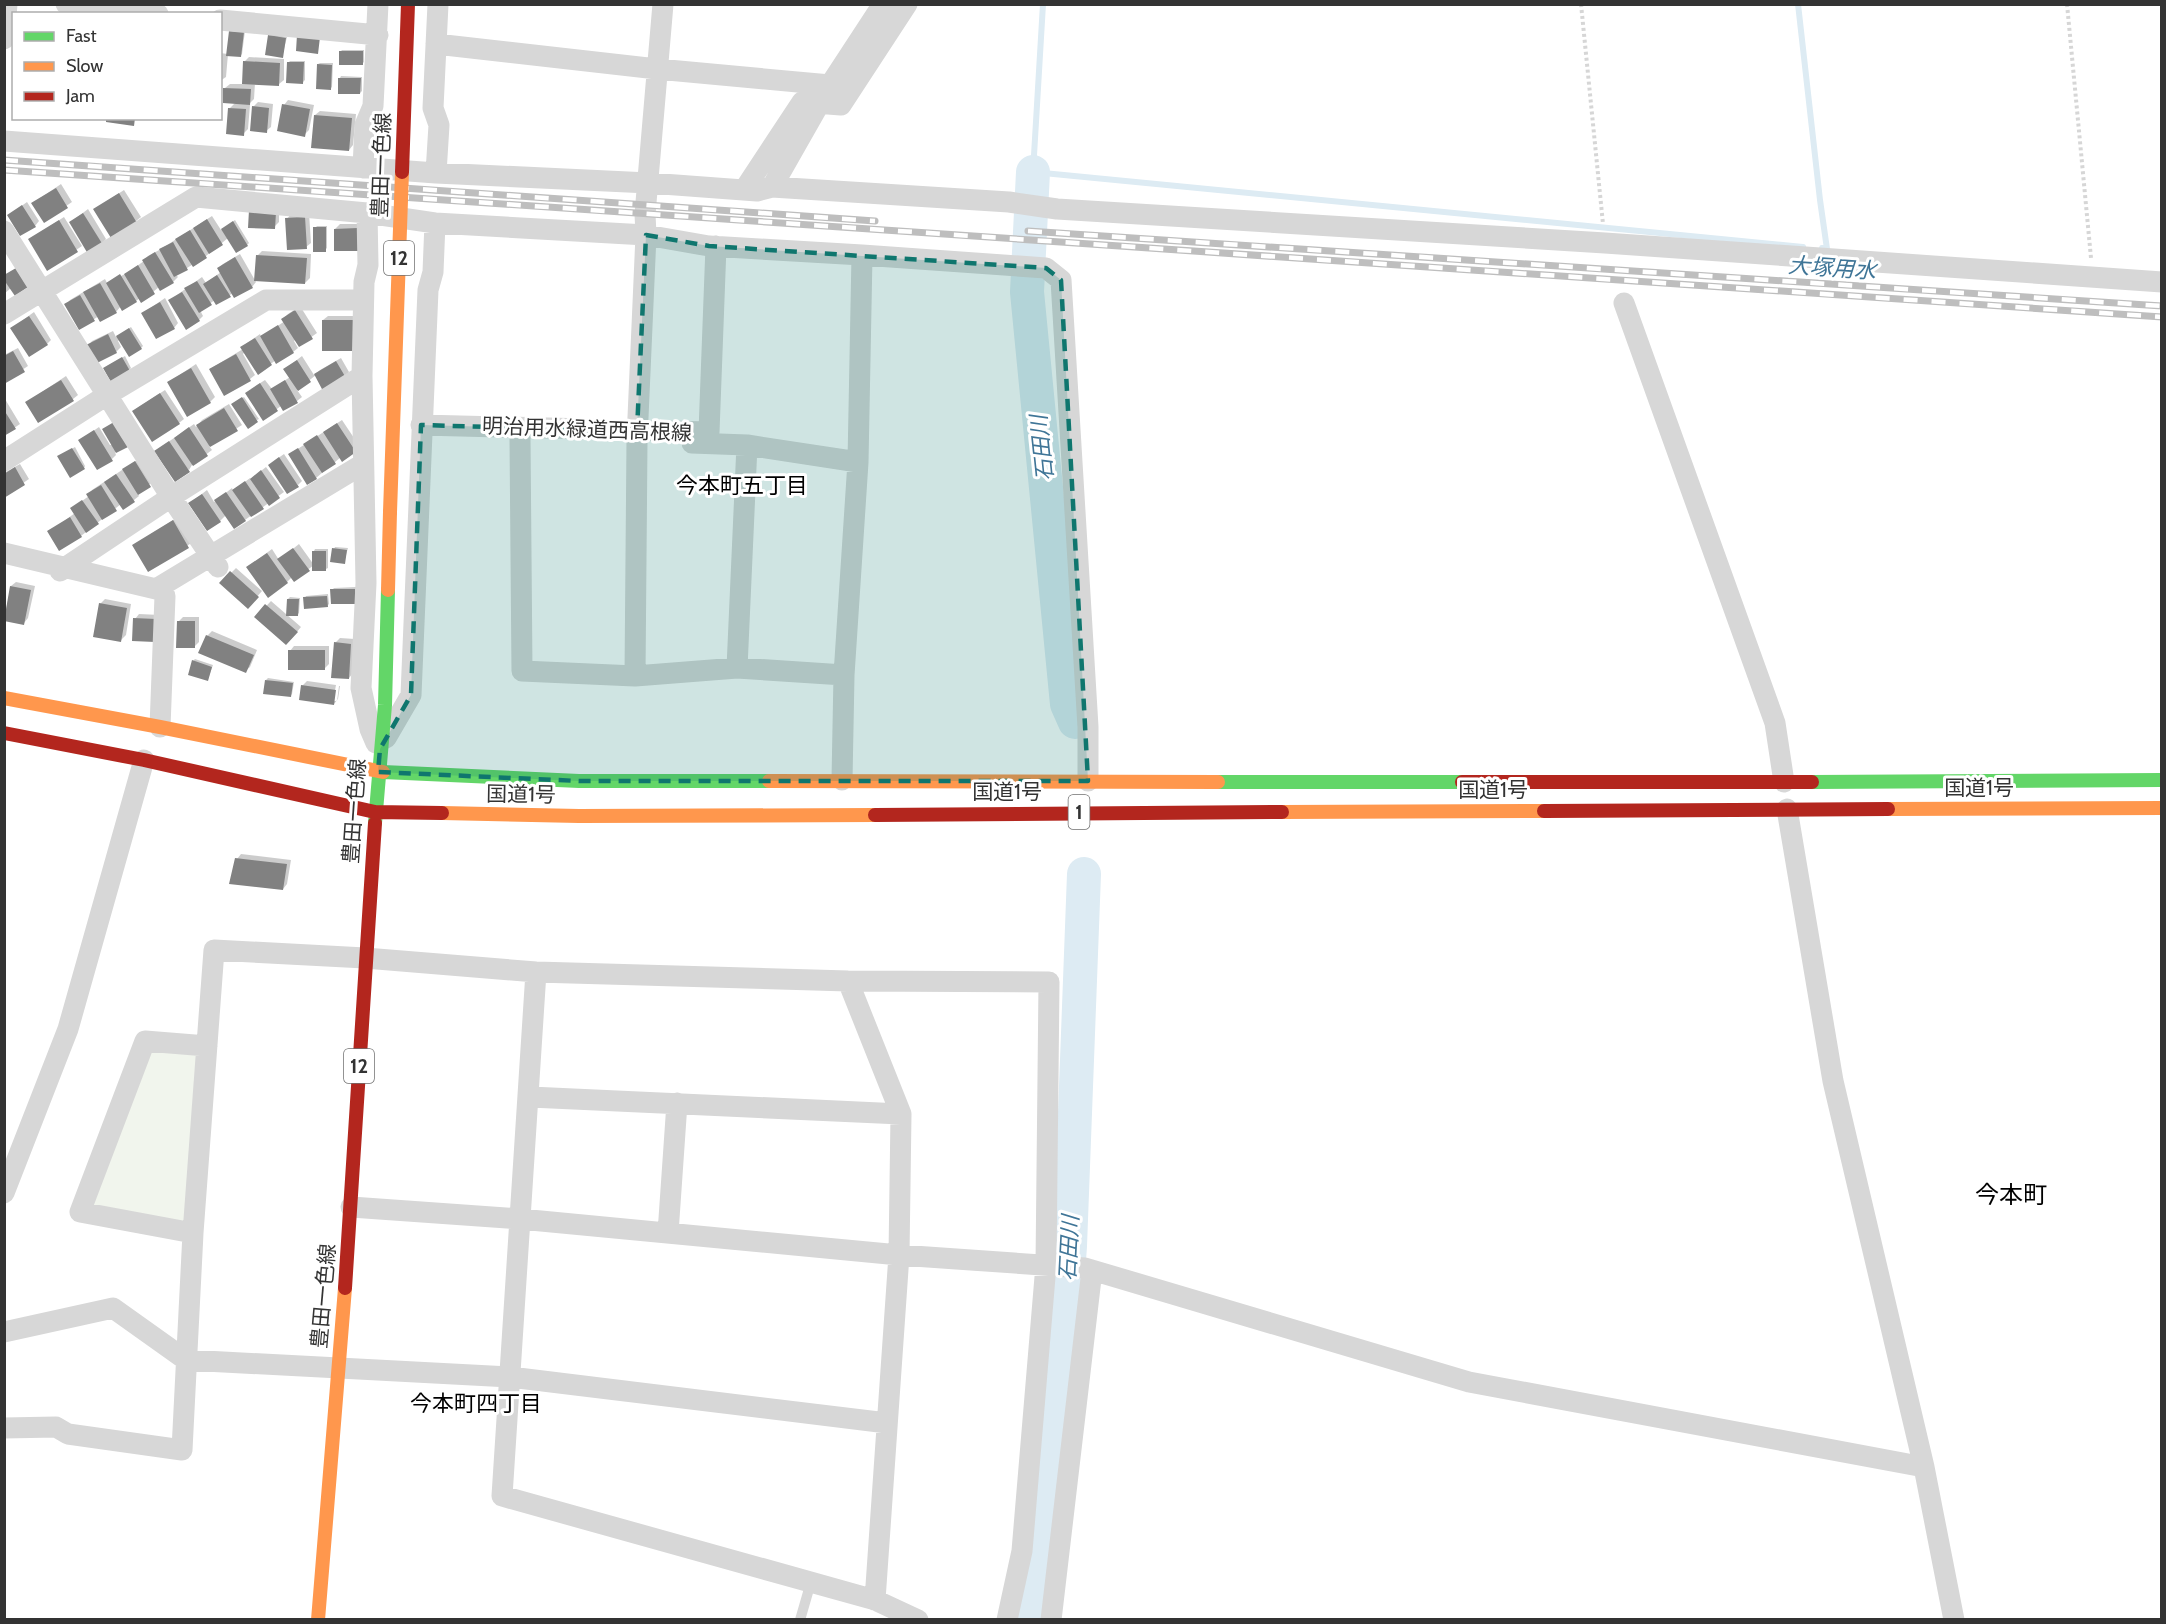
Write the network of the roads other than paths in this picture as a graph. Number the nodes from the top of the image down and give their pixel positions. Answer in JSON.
{"nodes":[{"id":1,"x":7,"y":4,"type":"edge"},
{"id":2,"x":66,"y":4,"type":"edge"},
{"id":3,"x":378,"y":4,"type":"edge"},
{"id":4,"x":408,"y":4,"type":"edge"},
{"id":5,"x":438,"y":4,"type":"edge"},
{"id":6,"x":663,"y":4,"type":"edge"},
{"id":7,"x":883,"y":4,"type":"edge"},
{"id":8,"x":907,"y":4,"type":"edge"},
{"id":9,"x":140,"y":12,"type":"edge"},
{"id":10,"x":222,"y":20,"type":"edge"},
{"id":11,"x":378,"y":35,"type":"junction"},
{"id":12,"x":4,"y":39,"type":"edge"},
{"id":13,"x":436,"y":44,"type":"junction"},
{"id":14,"x":657,"y":69,"type":"junction"},
{"id":15,"x":825,"y":94,"type":"junction"},
{"id":16,"x":4,"y":141,"type":"edge"},
{"id":17,"x":363,"y":168,"type":"junction"},
{"id":18,"x":436,"y":173,"type":"junction"},
{"id":19,"x":649,"y":183,"type":"junction"},
{"id":20,"x":772,"y":187,"type":"junction"},
{"id":21,"x":744,"y":190,"type":"junction"},
{"id":22,"x":367,"y":213,"type":"junction"},
{"id":23,"x":435,"y":223,"type":"junction"},
{"id":24,"x":4,"y":231,"type":"edge"},
{"id":25,"x":646,"y":235,"type":"junction"},
{"id":26,"x":716,"y":246,"type":"junction"},
{"id":27,"x":862,"y":255,"type":"junction"},
{"id":28,"x":2162,"y":282,"type":"edge"},
{"id":29,"x":42,"y":290,"type":"junction"},
{"id":30,"x":363,"y":300,"type":"junction"},
{"id":31,"x":1624,"y":303,"type":"dead end"},
{"id":32,"x":4,"y":314,"type":"edge"},
{"id":33,"x":362,"y":376,"type":"junction"},
{"id":34,"x":107,"y":395,"type":"junction"},
{"id":35,"x":421,"y":430,"type":"junction"},
{"id":36,"x":637,"y":436,"type":"junction"},
{"id":37,"x":520,"y":438,"type":"junction"},
{"id":38,"x":747,"y":445,"type":"junction"},
{"id":39,"x":4,"y":461,"type":"edge"},
{"id":40,"x":858,"y":462,"type":"junction"},
{"id":41,"x":363,"y":470,"type":"junction"},
{"id":42,"x":171,"y":497,"type":"junction"},
{"id":43,"x":4,"y":554,"type":"edge"},
{"id":44,"x":214,"y":561,"type":"junction"},
{"id":45,"x":4,"y":564,"type":"edge"},
{"id":46,"x":60,"y":570,"type":"junction"},
{"id":47,"x":165,"y":596,"type":"junction"},
{"id":48,"x":736,"y":668,"type":"junction"},
{"id":49,"x":844,"y":675,"type":"junction"},
{"id":50,"x":635,"y":676,"type":"junction"},
{"id":51,"x":4,"y":698,"type":"edge"},
{"id":52,"x":160,"y":727,"type":"junction"},
{"id":53,"x":7,"y":738,"type":"edge"},
{"id":54,"x":380,"y":749,"type":"junction"},
{"id":55,"x":144,"y":760,"type":"junction"},
{"id":56,"x":378,"y":772,"type":"junction"},
{"id":57,"x":843,"y":780,"type":"junction"},
{"id":58,"x":2162,"y":780,"type":"edge"},
{"id":59,"x":1088,"y":781,"type":"junction"},
{"id":60,"x":1784,"y":782,"type":"junction"},
{"id":61,"x":2162,"y":808,"type":"edge"},
{"id":62,"x":1787,"y":809,"type":"junction"},
{"id":63,"x":375,"y":812,"type":"junction"},
{"id":64,"x":365,"y":958,"type":"junction"},
{"id":65,"x":536,"y":972,"type":"junction"},
{"id":66,"x":848,"y":981,"type":"junction"},
{"id":67,"x":207,"y":1046,"type":"junction"},
{"id":68,"x":530,"y":1097,"type":"junction"},
{"id":69,"x":677,"y":1103,"type":"junction"},
{"id":70,"x":901,"y":1114,"type":"junction"},
{"id":71,"x":4,"y":1193,"type":"edge"},
{"id":72,"x":351,"y":1207,"type":"junction"},
{"id":73,"x":520,"y":1220,"type":"junction"},
{"id":74,"x":193,"y":1233,"type":"junction"},
{"id":75,"x":668,"y":1233,"type":"junction"},
{"id":76,"x":899,"y":1255,"type":"junction"},
{"id":77,"x":1049,"y":1265,"type":"junction"},
{"id":78,"x":1089,"y":1269,"type":"junction"},
{"id":79,"x":4,"y":1332,"type":"edge"},
{"id":80,"x":186,"y":1359,"type":"junction"},
{"id":81,"x":338,"y":1367,"type":"junction"},
{"id":82,"x":510,"y":1377,"type":"junction"},
{"id":83,"x":887,"y":1423,"type":"junction"},
{"id":84,"x":4,"y":1428,"type":"edge"},
{"id":85,"x":1924,"y":1467,"type":"junction"},
{"id":86,"x":811,"y":1582,"type":"junction"},
{"id":87,"x":875,"y":1599,"type":"junction"},
{"id":88,"x":318,"y":1620,"type":"edge"},
{"id":89,"x":800,"y":1620,"type":"edge"},
{"id":90,"x":918,"y":1620,"type":"edge"},
{"id":91,"x":1007,"y":1620,"type":"edge"},
{"id":92,"x":1050,"y":1620,"type":"edge"},
{"id":93,"x":1954,"y":1620,"type":"edge"}],
"edges":[{"from":1,"to":12,"type":"street"},
{"from":2,"to":9,"type":"street"},
{"from":3,"to":11,"type":"street"},
{"from":4,"to":54,"type":"main road","name":"豊田一色線","number":"12","bridge":true},
{"from":5,"to":13,"type":"street"},
{"from":6,"to":14,"type":"street"},
{"from":7,"to":15,"type":"street"},
{"from":8,"to":15,"type":"street"},
{"from":10,"to":11,"type":"street"},
{"from":11,"to":17,"type":"street"},
{"from":13,"to":14,"type":"street"},
{"from":13,"to":18,"type":"street"},
{"from":14,"to":15,"type":"street"},
{"from":14,"to":19,"type":"street"},
{"from":15,"to":20,"type":"street"},
{"from":15,"to":21,"type":"street"},
{"from":16,"to":17,"type":"street"},
{"from":17,"to":18,"type":"street"},
{"from":18,"to":19,"type":"street"},
{"from":19,"to":21,"type":"street"},
{"from":19,"to":25,"type":"street"},
{"from":20,"to":21,"type":"street"},
{"from":20,"to":28,"type":"street"},
{"from":22,"to":23,"type":"street"},
{"from":22,"to":29,"type":"street"},
{"from":22,"to":30,"type":"street"},
{"from":23,"to":25,"type":"street"},
{"from":23,"to":35,"type":"street"},
{"from":24,"to":29,"type":"street"},
{"from":25,"to":26,"type":"street"},
{"from":25,"to":36,"type":"street"},
{"from":26,"to":27,"type":"street"},
{"from":26,"to":36,"type":"street","name":"明治用水緑道西高根線"},
{"from":27,"to":40,"type":"street"},
{"from":27,"to":59,"type":"street"},
{"from":29,"to":32,"type":"street"},
{"from":29,"to":34,"type":"street"},
{"from":30,"to":33,"type":"street"},
{"from":30,"to":34,"type":"street"},
{"from":31,"to":60,"type":"street"},
{"from":33,"to":41,"type":"street"},
{"from":33,"to":42,"type":"street"},
{"from":34,"to":39,"type":"street"},
{"from":34,"to":42,"type":"street"},
{"from":35,"to":36,"type":"street","name":"明治用水緑道西高根線"},
{"from":35,"to":37,"type":"street"},
{"from":35,"to":54,"type":"street"},
{"from":36,"to":37,"type":"street"},
{"from":36,"to":38,"type":"street"},
{"from":36,"to":50,"type":"street"},
{"from":37,"to":50,"type":"street"},
{"from":38,"to":40,"type":"street"},
{"from":38,"to":48,"type":"street"},
{"from":40,"to":49,"type":"street"},
{"from":41,"to":44,"type":"street"},
{"from":41,"to":54,"type":"street"},
{"from":42,"to":44,"type":"street"},
{"from":42,"to":46,"type":"street"},
{"from":43,"to":46,"type":"street"},
{"from":44,"to":46,"type":"street"},
{"from":44,"to":47,"type":"street"},
{"from":45,"to":46,"type":"street"},
{"from":46,"to":47,"type":"street"},
{"from":47,"to":52,"type":"street"},
{"from":48,"to":49,"type":"street"},
{"from":48,"to":50,"type":"street"},
{"from":49,"to":57,"type":"street"},
{"from":51,"to":52,"type":"main road","name":"国道1号","number":"1"},
{"from":52,"to":56,"type":"main road","name":"国道1号","number":"1"},
{"from":53,"to":55,"type":"main road","name":"国道1号","number":"1"},
{"from":54,"to":56,"type":"main road","name":"豊田一色線","number":"12"},
{"from":55,"to":63,"type":"main road","name":"国道1号","number":"1"},
{"from":55,"to":71,"type":"street"},
{"from":56,"to":57,"type":"main road","name":"国道1号","number":"1"},
{"from":56,"to":63,"type":"main road","name":"豊田一色線","number":"12"},
{"from":57,"to":59,"type":"main road","name":"国道1号","number":"1"},
{"from":58,"to":60,"type":"main road","name":"国道1号","number":"1"},
{"from":59,"to":60,"type":"main road","name":"国道1号","number":"1"},
{"from":61,"to":62,"type":"main road","name":"国道1号","number":"1"},
{"from":62,"to":63,"type":"main road","name":"国道1号","number":"1"},
{"from":62,"to":85,"type":"street"},
{"from":63,"to":64,"type":"main road","name":"豊田一色線","number":"12"},
{"from":64,"to":65,"type":"street"},
{"from":64,"to":67,"type":"street"},
{"from":64,"to":72,"type":"main road","name":"豊田一色線","number":"12"},
{"from":65,"to":66,"type":"street"},
{"from":65,"to":68,"type":"street"},
{"from":66,"to":70,"type":"street"},
{"from":66,"to":77,"type":"street"},
{"from":67,"to":74,"type":"street"},
{"from":67,"to":74,"type":"street"},
{"from":68,"to":69,"type":"street"},
{"from":68,"to":73,"type":"street"},
{"from":69,"to":70,"type":"street"},
{"from":69,"to":75,"type":"street"},
{"from":70,"to":76,"type":"street"},
{"from":72,"to":73,"type":"street"},
{"from":72,"to":81,"type":"main road","name":"豊田一色線","number":"12"},
{"from":73,"to":75,"type":"street"},
{"from":73,"to":82,"type":"street"},
{"from":74,"to":80,"type":"street"},
{"from":75,"to":76,"type":"street"},
{"from":76,"to":77,"type":"street"},
{"from":76,"to":83,"type":"street"},
{"from":77,"to":78,"type":"street"},
{"from":77,"to":91,"type":"street"},
{"from":78,"to":85,"type":"street"},
{"from":78,"to":92,"type":"street"},
{"from":79,"to":80,"type":"street"},
{"from":80,"to":81,"type":"street"},
{"from":80,"to":84,"type":"street"},
{"from":81,"to":82,"type":"street"},
{"from":81,"to":88,"type":"main road","name":"豊田一色線","number":"12"},
{"from":82,"to":83,"type":"street"},
{"from":82,"to":86,"type":"street"},
{"from":83,"to":87,"type":"street"},
{"from":85,"to":93,"type":"street"},
{"from":86,"to":87,"type":"street"},
{"from":86,"to":89,"type":"lane"},
{"from":87,"to":90,"type":"street"}]}
